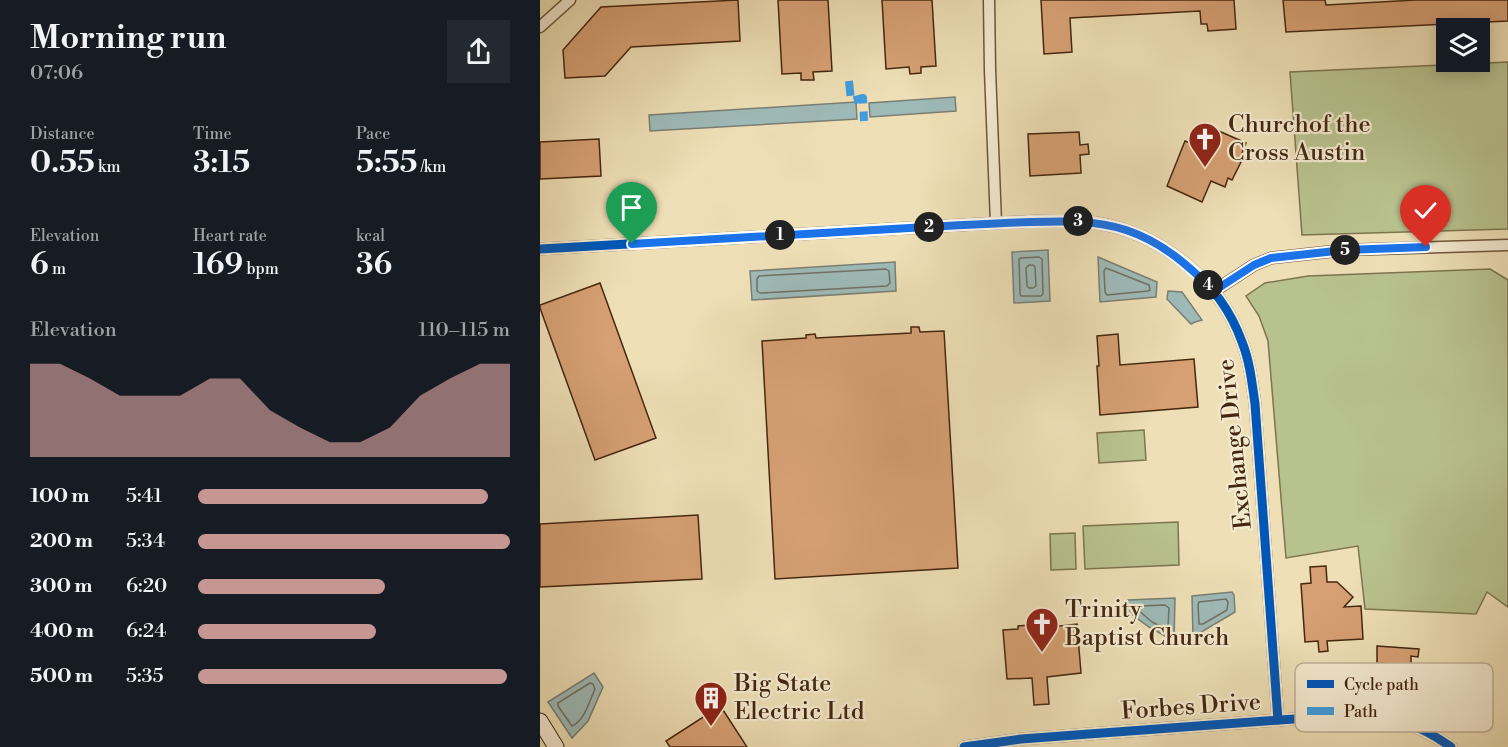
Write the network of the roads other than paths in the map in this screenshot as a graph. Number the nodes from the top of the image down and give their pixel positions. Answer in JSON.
{"nodes":[{"id":1,"x":570,"y":0,"type":"edge"},
{"id":2,"x":989,"y":0,"type":"edge"},
{"id":3,"x":540,"y":27,"type":"edge"},
{"id":4,"x":996,"y":223,"type":"junction"},
{"id":5,"x":1508,"y":245,"type":"edge"},
{"id":6,"x":540,"y":249,"type":"edge"},
{"id":7,"x":1214,"y":291,"type":"junction"},
{"id":8,"x":1295,"y":719,"type":"edge"},
{"id":9,"x":1278,"y":720,"type":"junction"},
{"id":10,"x":540,"y":721,"type":"edge"},
{"id":11,"x":1427,"y":732,"type":"edge"},
{"id":12,"x":556,"y":747,"type":"edge"},
{"id":13,"x":964,"y":747,"type":"edge"},
{"id":14,"x":1451,"y":747,"type":"edge"}],
"edges":[{"from":1,"to":3,"type":"street"},
{"from":2,"to":4,"type":"street"},
{"from":4,"to":6,"type":"street","name":"Exchange Drive"},
{"from":4,"to":7,"type":"street","name":"Exchange Drive"},
{"from":5,"to":7,"type":"street"},
{"from":7,"to":9,"type":"street","name":"Exchange Drive"},
{"from":8,"to":9,"type":"street","name":"Forbes Drive"},
{"from":9,"to":13,"type":"street","name":"Forbes Drive"},
{"from":10,"to":12,"type":"street"},
{"from":11,"to":14,"type":"street","name":"Forbes Drive"}]}
